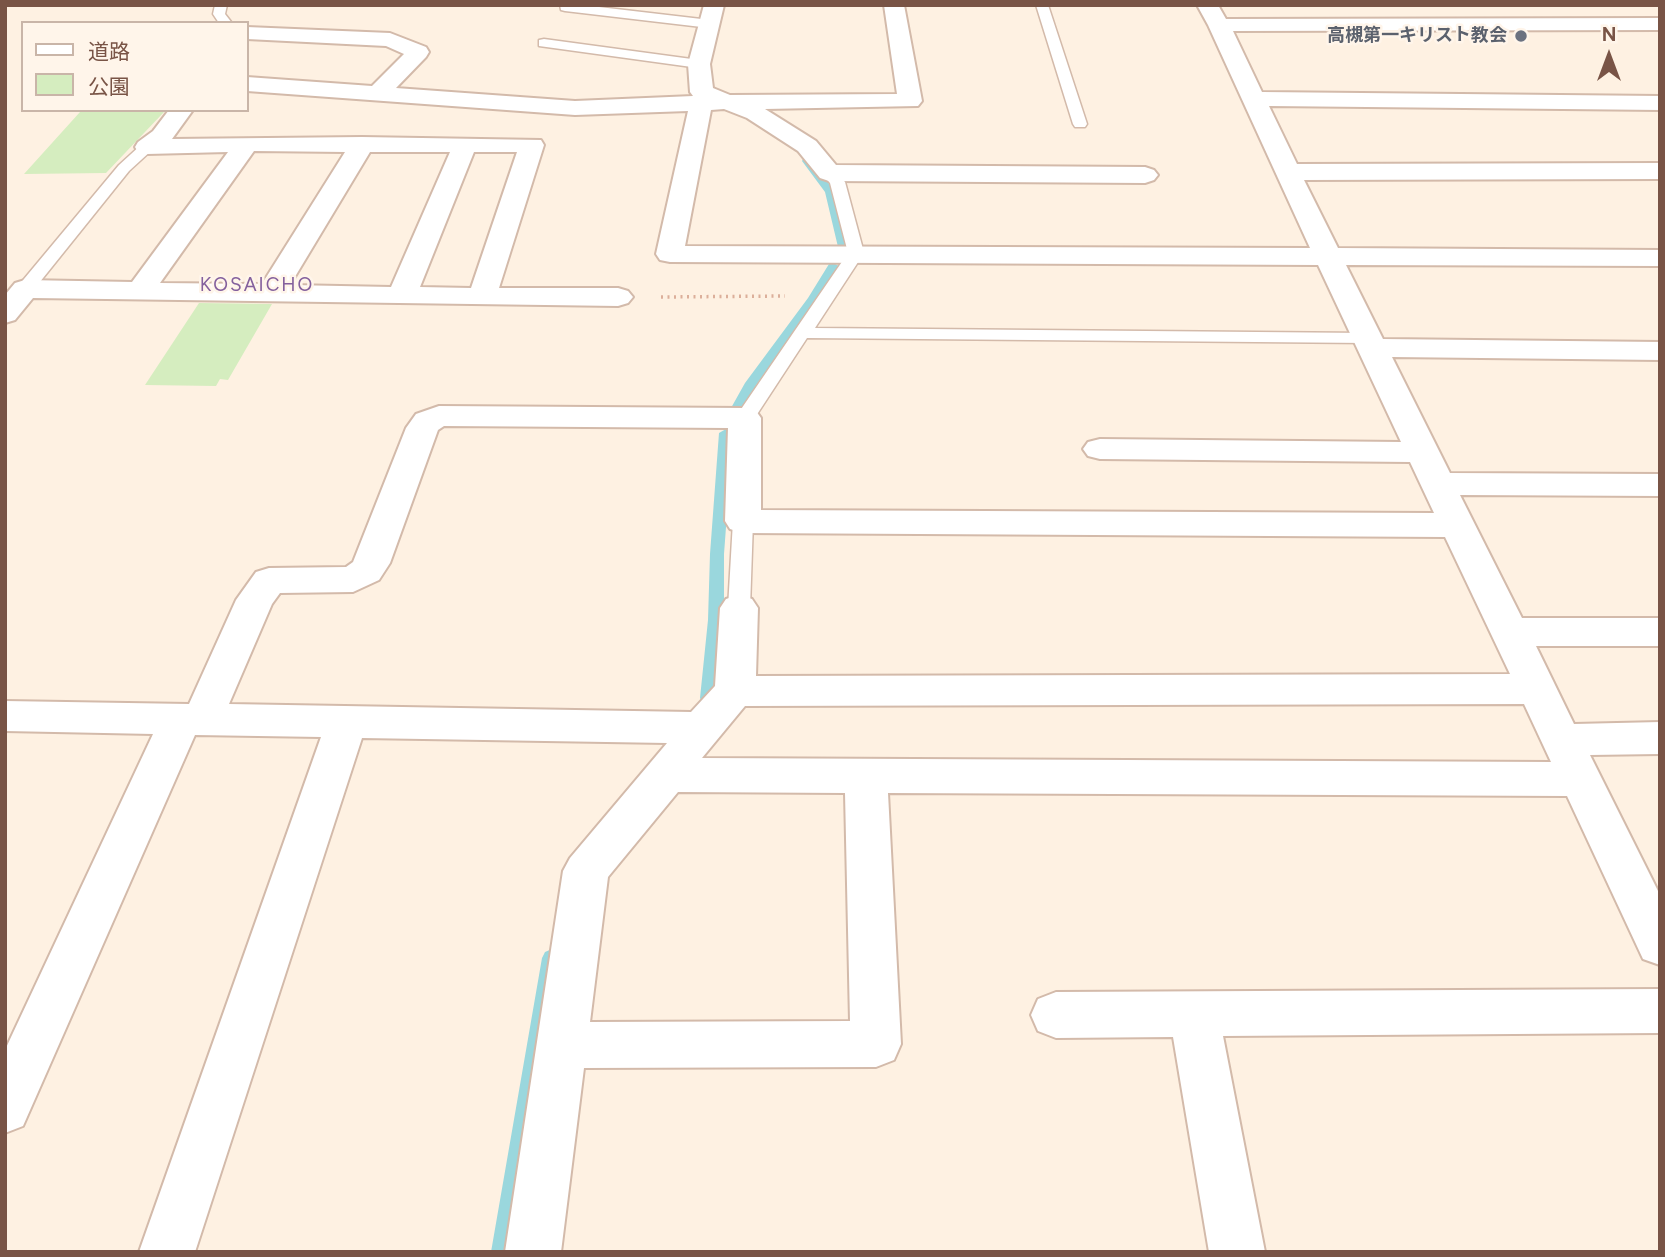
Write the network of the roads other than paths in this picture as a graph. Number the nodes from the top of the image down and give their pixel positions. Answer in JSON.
{"nodes":[{"id":1,"x":221,"y":5,"type":"edge"},
{"id":2,"x":894,"y":5,"type":"edge"},
{"id":3,"x":1042,"y":5,"type":"edge"},
{"id":4,"x":1207,"y":5,"type":"edge"},
{"id":5,"x":565,"y":7,"type":"edge"},
{"id":6,"x":712,"y":14,"type":"edge"},
{"id":7,"x":224,"y":21,"type":"edge"},
{"id":8,"x":1660,"y":24,"type":"edge"},
{"id":9,"x":1219,"y":25,"type":"junction"},
{"id":10,"x":248,"y":33,"type":"edge"},
{"id":11,"x":544,"y":43,"type":"dead end"},
{"id":12,"x":699,"y":64,"type":"junction"},
{"id":13,"x":248,"y":83,"type":"edge"},
{"id":14,"x":380,"y":91,"type":"junction"},
{"id":15,"x":1254,"y":99,"type":"junction"},
{"id":16,"x":714,"y":102,"type":"junction"},
{"id":17,"x":1660,"y":103,"type":"edge"},
{"id":18,"x":180,"y":112,"type":"edge"},
{"id":19,"x":1080,"y":124,"type":"dead end"},
{"id":20,"x":247,"y":144,"type":"junction"},
{"id":21,"x":362,"y":144,"type":"junction"},
{"id":22,"x":465,"y":145,"type":"junction"},
{"id":23,"x":147,"y":147,"type":"junction"},
{"id":24,"x":1660,"y":171,"type":"edge"},
{"id":25,"x":1288,"y":172,"type":"junction"},
{"id":26,"x":829,"y":173,"type":"junction"},
{"id":27,"x":1145,"y":175,"type":"dead end"},
{"id":28,"x":856,"y":253,"type":"junction"},
{"id":29,"x":1326,"y":255,"type":"junction"},
{"id":30,"x":1660,"y":258,"type":"edge"},
{"id":31,"x":25,"y":289,"type":"junction"},
{"id":32,"x":139,"y":292,"type":"junction"},
{"id":33,"x":270,"y":294,"type":"junction"},
{"id":34,"x":402,"y":295,"type":"junction"},
{"id":35,"x":482,"y":297,"type":"junction"},
{"id":36,"x":618,"y":297,"type":"road end"},
{"id":37,"x":5,"y":314,"type":"edge"},
{"id":38,"x":801,"y":333,"type":"junction"},
{"id":39,"x":1369,"y":343,"type":"junction"},
{"id":40,"x":1660,"y":352,"type":"edge"},
{"id":41,"x":745,"y":418,"type":"junction"},
{"id":42,"x":1100,"y":449,"type":"dead end"},
{"id":43,"x":1423,"y":452,"type":"junction"},
{"id":44,"x":1439,"y":484,"type":"junction"},
{"id":45,"x":1660,"y":485,"type":"edge"},
{"id":46,"x":743,"y":521,"type":"junction"},
{"id":47,"x":1458,"y":525,"type":"junction"},
{"id":48,"x":738,"y":608,"type":"joint"},
{"id":49,"x":1509,"y":632,"type":"junction"},
{"id":50,"x":1660,"y":632,"type":"edge"},
{"id":51,"x":1537,"y":689,"type":"junction"},
{"id":52,"x":735,"y":691,"type":"junction"},
{"id":53,"x":5,"y":716,"type":"edge"},
{"id":54,"x":192,"y":719,"type":"junction"},
{"id":55,"x":347,"y":722,"type":"junction"},
{"id":56,"x":701,"y":728,"type":"junction"},
{"id":57,"x":1660,"y":738,"type":"edge"},
{"id":58,"x":1562,"y":740,"type":"junction"},
{"id":59,"x":667,"y":775,"type":"junction"},
{"id":60,"x":866,"y":776,"type":"junction"},
{"id":61,"x":1580,"y":779,"type":"junction"},
{"id":62,"x":1660,"y":944,"type":"edge"},
{"id":63,"x":1660,"y":1011,"type":"edge"},
{"id":64,"x":1194,"y":1014,"type":"junction"},
{"id":65,"x":1056,"y":1015,"type":"dead end"},
{"id":66,"x":562,"y":1045,"type":"junction"},
{"id":67,"x":5,"y":1108,"type":"edge"},
{"id":68,"x":167,"y":1252,"type":"edge"},
{"id":69,"x":533,"y":1252,"type":"edge"},
{"id":70,"x":1237,"y":1252,"type":"edge"}],
"edges":[{"from":1,"to":7,"type":"lane"},
{"from":2,"to":16,"type":"street"},
{"from":3,"to":19,"type":"lane"},
{"from":4,"to":9,"type":"street"},
{"from":5,"to":6,"type":"lane"},
{"from":6,"to":12,"type":"street"},
{"from":8,"to":9,"type":"street"},
{"from":9,"to":15,"type":"street"},
{"from":10,"to":14,"type":"street"},
{"from":11,"to":12,"type":"lane"},
{"from":12,"to":16,"type":"street"},
{"from":13,"to":14,"type":"street"},
{"from":14,"to":16,"type":"street"},
{"from":15,"to":17,"type":"street"},
{"from":15,"to":25,"type":"street"},
{"from":16,"to":26,"type":"street"},
{"from":16,"to":28,"type":"street"},
{"from":18,"to":23,"type":"street"},
{"from":20,"to":21,"type":"street"},
{"from":20,"to":23,"type":"street"},
{"from":20,"to":32,"type":"street"},
{"from":21,"to":22,"type":"street"},
{"from":21,"to":33,"type":"street"},
{"from":22,"to":34,"type":"street"},
{"from":22,"to":35,"type":"street"},
{"from":23,"to":31,"type":"lane"},
{"from":24,"to":25,"type":"street"},
{"from":25,"to":29,"type":"street"},
{"from":26,"to":27,"type":"street"},
{"from":26,"to":28,"type":"lane"},
{"from":28,"to":29,"type":"street"},
{"from":28,"to":38,"type":"lane"},
{"from":29,"to":30,"type":"street"},
{"from":29,"to":39,"type":"street"},
{"from":31,"to":32,"type":"street"},
{"from":31,"to":37,"type":"street"},
{"from":32,"to":33,"type":"street"},
{"from":33,"to":34,"type":"street"},
{"from":34,"to":35,"type":"street"},
{"from":35,"to":36,"type":"street"},
{"from":38,"to":39,"type":"lane"},
{"from":38,"to":41,"type":"lane"},
{"from":39,"to":40,"type":"street"},
{"from":39,"to":43,"type":"street"},
{"from":41,"to":46,"type":"street"},
{"from":41,"to":54,"type":"street"},
{"from":42,"to":43,"type":"street"},
{"from":43,"to":44,"type":"street"},
{"from":44,"to":45,"type":"street"},
{"from":44,"to":47,"type":"street"},
{"from":46,"to":47,"type":"street"},
{"from":46,"to":48,"type":"lane"},
{"from":47,"to":49,"type":"street"},
{"from":48,"to":52,"type":"street"},
{"from":49,"to":50,"type":"street"},
{"from":49,"to":51,"type":"street"},
{"from":51,"to":52,"type":"street"},
{"from":51,"to":58,"type":"street"},
{"from":52,"to":56,"type":"street"},
{"from":53,"to":54,"type":"street"},
{"from":54,"to":55,"type":"street"},
{"from":54,"to":67,"type":"street"},
{"from":55,"to":56,"type":"street"},
{"from":55,"to":68,"type":"street"},
{"from":56,"to":59,"type":"street"},
{"from":57,"to":58,"type":"street"},
{"from":58,"to":61,"type":"street"},
{"from":59,"to":60,"type":"street"},
{"from":59,"to":66,"type":"street"},
{"from":60,"to":61,"type":"street"},
{"from":60,"to":66,"type":"street"},
{"from":61,"to":62,"type":"street"},
{"from":63,"to":64,"type":"street"},
{"from":64,"to":65,"type":"street"},
{"from":64,"to":70,"type":"street"},
{"from":66,"to":69,"type":"street"}]}
